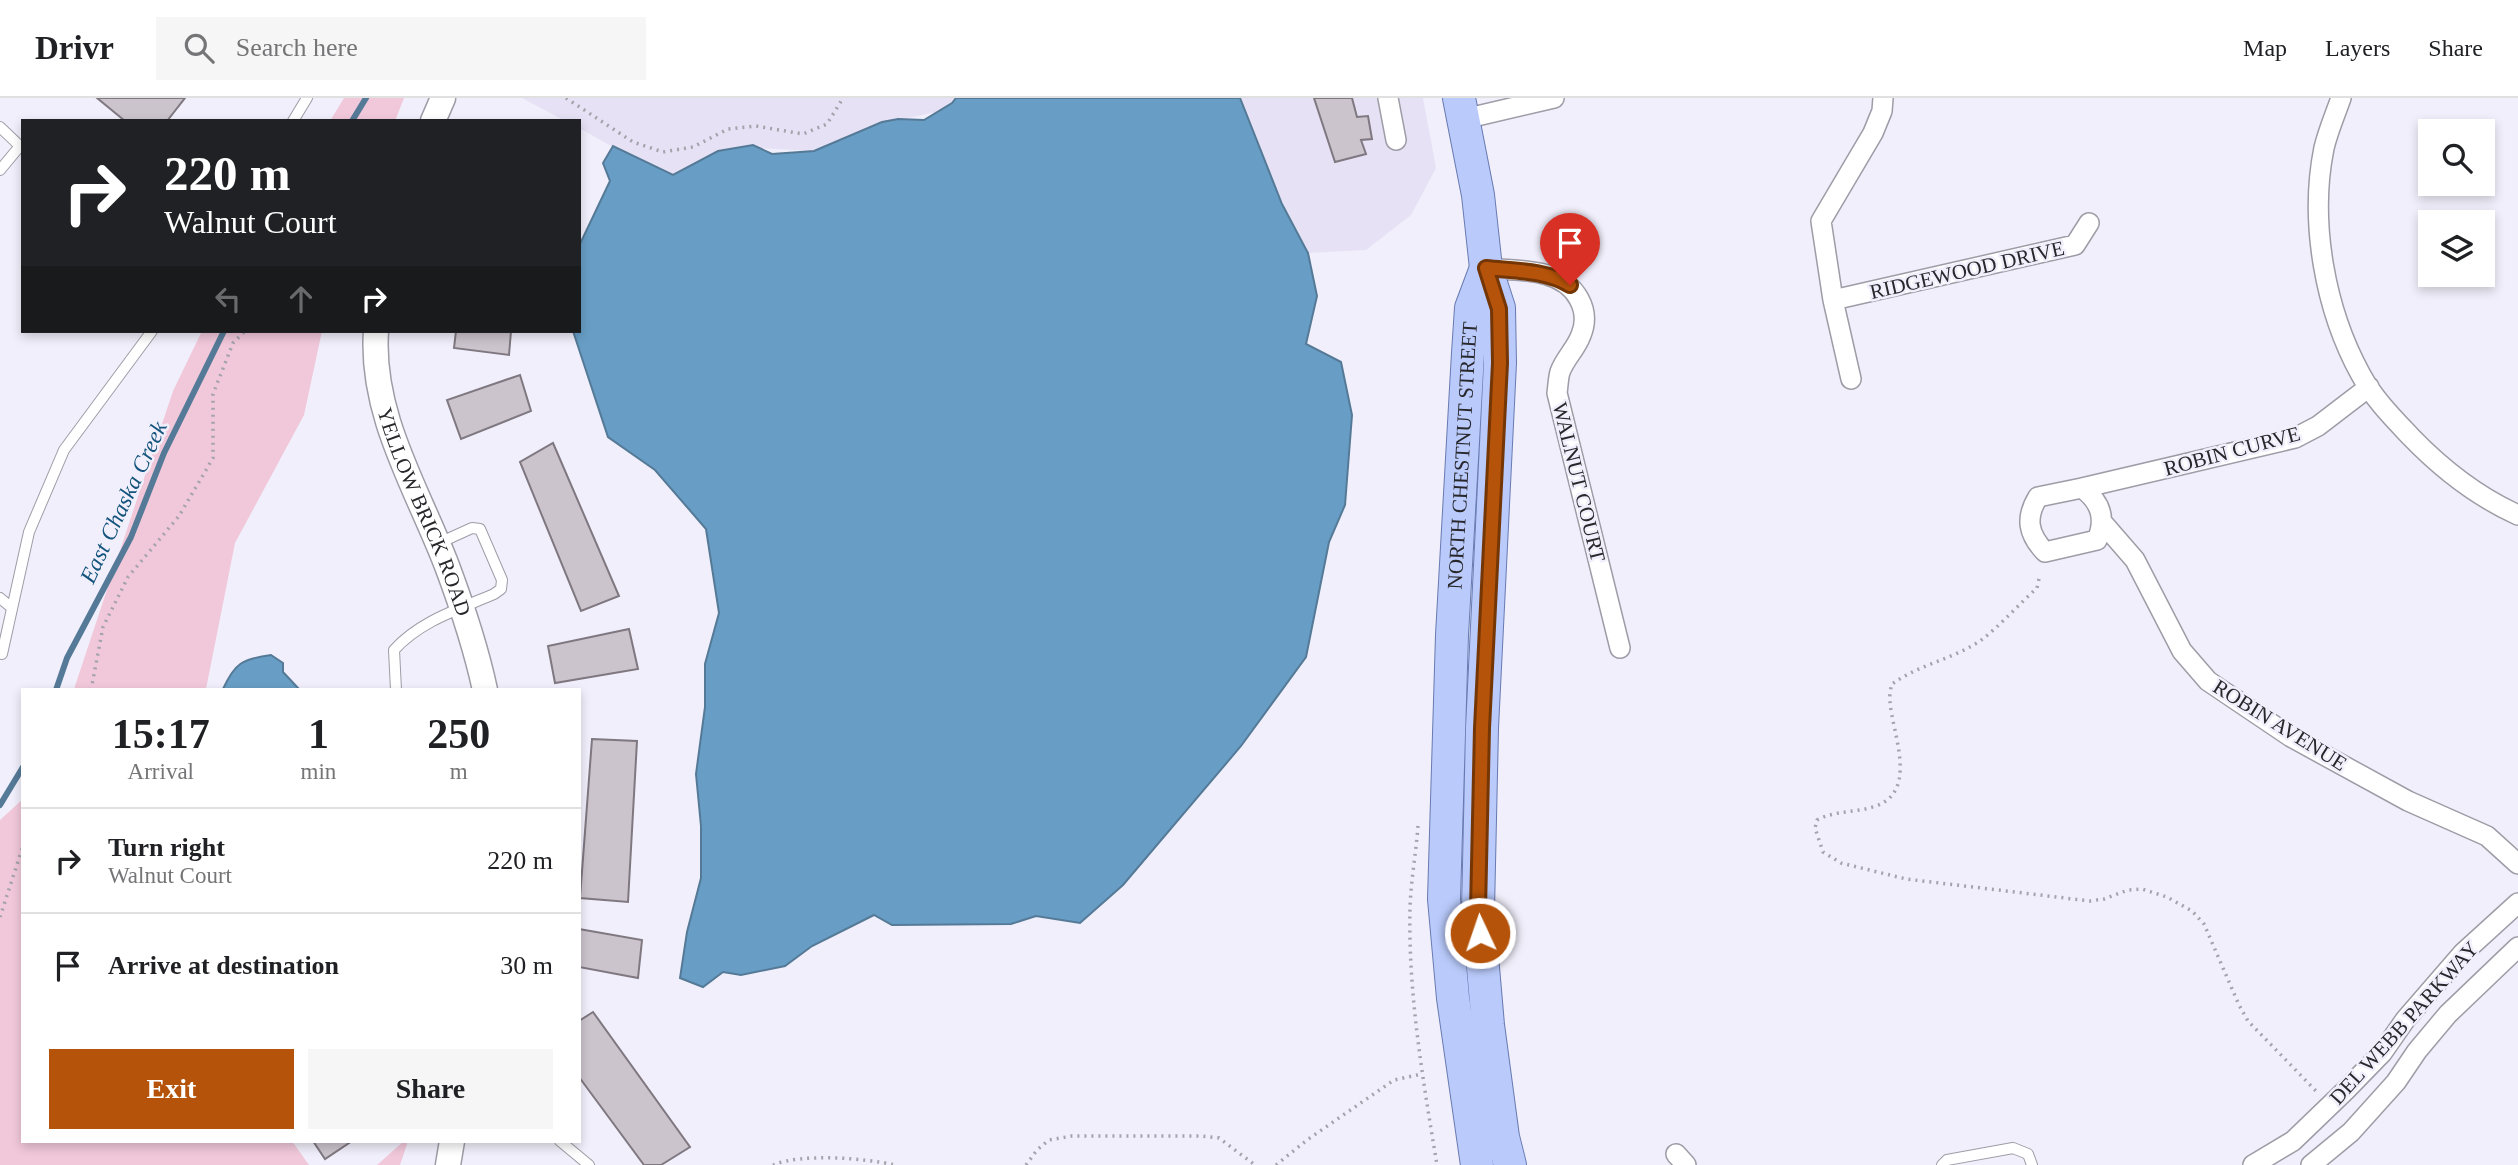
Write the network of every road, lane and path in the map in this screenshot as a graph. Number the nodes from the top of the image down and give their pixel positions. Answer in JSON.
{"nodes":[{"id":1,"x":307,"y":98,"type":"edge"},
{"id":2,"x":443,"y":98,"type":"edge"},
{"id":3,"x":566,"y":98,"type":"edge"},
{"id":4,"x":843,"y":98,"type":"edge"},
{"id":5,"x":1388,"y":98,"type":"edge"},
{"id":6,"x":1554,"y":98,"type":"edge"},
{"id":7,"x":1883,"y":98,"type":"edge"},
{"id":8,"x":2341,"y":98,"type":"edge"},
{"id":9,"x":1462,"y":108,"type":"edge"},
{"id":10,"x":294,"y":119,"type":"edge"},
{"id":11,"x":434,"y":119,"type":"edge"},
{"id":12,"x":0,"y":127,"type":"edge"},
{"id":13,"x":1396,"y":140,"type":"dead end"},
{"id":14,"x":21,"y":145,"type":"edge"},
{"id":15,"x":0,"y":170,"type":"edge"},
{"id":16,"x":2089,"y":223,"type":"dead end"},
{"id":17,"x":1486,"y":268,"type":"junction"},
{"id":18,"x":1833,"y":300,"type":"junction"},
{"id":19,"x":151,"y":333,"type":"edge"},
{"id":20,"x":243,"y":333,"type":"edge"},
{"id":21,"x":376,"y":333,"type":"edge"},
{"id":22,"x":1851,"y":379,"type":"dead end"},
{"id":23,"x":2369,"y":387,"type":"junction"},
{"id":24,"x":2082,"y":488,"type":"junction"},
{"id":25,"x":2518,"y":515,"type":"edge"},
{"id":26,"x":2102,"y":522,"type":"junction"},
{"id":27,"x":438,"y":543,"type":"junction"},
{"id":28,"x":2039,"y":579,"type":"dead end"},
{"id":29,"x":0,"y":598,"type":"edge"},
{"id":30,"x":12,"y":608,"type":"junction"},
{"id":31,"x":461,"y":608,"type":"junction"},
{"id":32,"x":1620,"y":648,"type":"dead end"},
{"id":33,"x":2,"y":654,"type":"edge"},
{"id":34,"x":91,"y":688,"type":"edge"},
{"id":35,"x":396,"y":688,"type":"edge"},
{"id":36,"x":485,"y":688,"type":"edge"},
{"id":37,"x":21,"y":852,"type":"edge"},
{"id":38,"x":2518,"y":864,"type":"edge"},
{"id":39,"x":2518,"y":903,"type":"edge"},
{"id":40,"x":0,"y":916,"type":"edge"},
{"id":41,"x":2518,"y":947,"type":"edge"},
{"id":42,"x":1422,"y":1073,"type":"dead end"},
{"id":43,"x":2320,"y":1095,"type":"dead end"},
{"id":44,"x":452,"y":1143,"type":"edge"},
{"id":45,"x":562,"y":1143,"type":"edge"},
{"id":46,"x":448,"y":1165,"type":"edge"},
{"id":47,"x":589,"y":1165,"type":"edge"},
{"id":48,"x":773,"y":1165,"type":"edge"},
{"id":49,"x":895,"y":1165,"type":"edge"},
{"id":50,"x":1026,"y":1165,"type":"edge"},
{"id":51,"x":1255,"y":1165,"type":"edge"},
{"id":52,"x":1276,"y":1165,"type":"edge"},
{"id":53,"x":1478,"y":1165,"type":"edge"},
{"id":54,"x":1510,"y":1165,"type":"edge"},
{"id":55,"x":1942,"y":1165,"type":"edge"},
{"id":56,"x":2032,"y":1165,"type":"edge"},
{"id":57,"x":2253,"y":1165,"type":"edge"},
{"id":58,"x":2311,"y":1165,"type":"edge"}],
"edges":[{"from":1,"to":10,"type":"lane"},
{"from":2,"to":11,"type":"street"},
{"from":3,"to":4,"type":"path"},
{"from":5,"to":13,"type":"street"},
{"from":6,"to":9,"type":"street"},
{"from":7,"to":18,"type":"street"},
{"from":8,"to":23,"type":"street"},
{"from":9,"to":17,"type":"main road"},
{"from":12,"to":14,"type":"lane"},
{"from":14,"to":15,"type":"lane"},
{"from":16,"to":18,"type":"street","name":"RIDGEWOOD DRIVE"},
{"from":17,"to":32,"type":"street","name":"WALNUT COURT"},
{"from":17,"to":53,"type":"main road","name":"NORTH CHESTNUT STREET"},
{"from":17,"to":54,"type":"main road","name":"NORTH CHESTNUT STREET"},
{"from":18,"to":22,"type":"street"},
{"from":19,"to":30,"type":"lane"},
{"from":20,"to":34,"type":"path"},
{"from":21,"to":27,"type":"street","name":"YELLOW BRICK ROAD"},
{"from":23,"to":24,"type":"street","name":"ROBIN CURVE"},
{"from":23,"to":25,"type":"street"},
{"from":24,"to":26,"type":"street"},
{"from":24,"to":26,"type":"street","name":"ROBIN CURVE"},
{"from":26,"to":38,"type":"street","name":"ROBIN AVENUE"},
{"from":27,"to":31,"type":"street","name":"YELLOW BRICK ROAD"},
{"from":27,"to":31,"type":"lane"},
{"from":28,"to":43,"type":"path"},
{"from":29,"to":30,"type":"lane"},
{"from":30,"to":33,"type":"lane"},
{"from":31,"to":35,"type":"lane"},
{"from":31,"to":36,"type":"street","name":"YELLOW BRICK ROAD"},
{"from":37,"to":40,"type":"path"},
{"from":39,"to":57,"type":"street","name":"DEL WEBB PARKWAY"},
{"from":41,"to":58,"type":"street","name":"DEL WEBB PARKWAY"},
{"from":42,"to":52,"type":"path"},
{"from":44,"to":46,"type":"street"},
{"from":45,"to":47,"type":"lane"},
{"from":48,"to":49,"type":"path"},
{"from":50,"to":51,"type":"path"},
{"from":55,"to":56,"type":"lane"}]}
